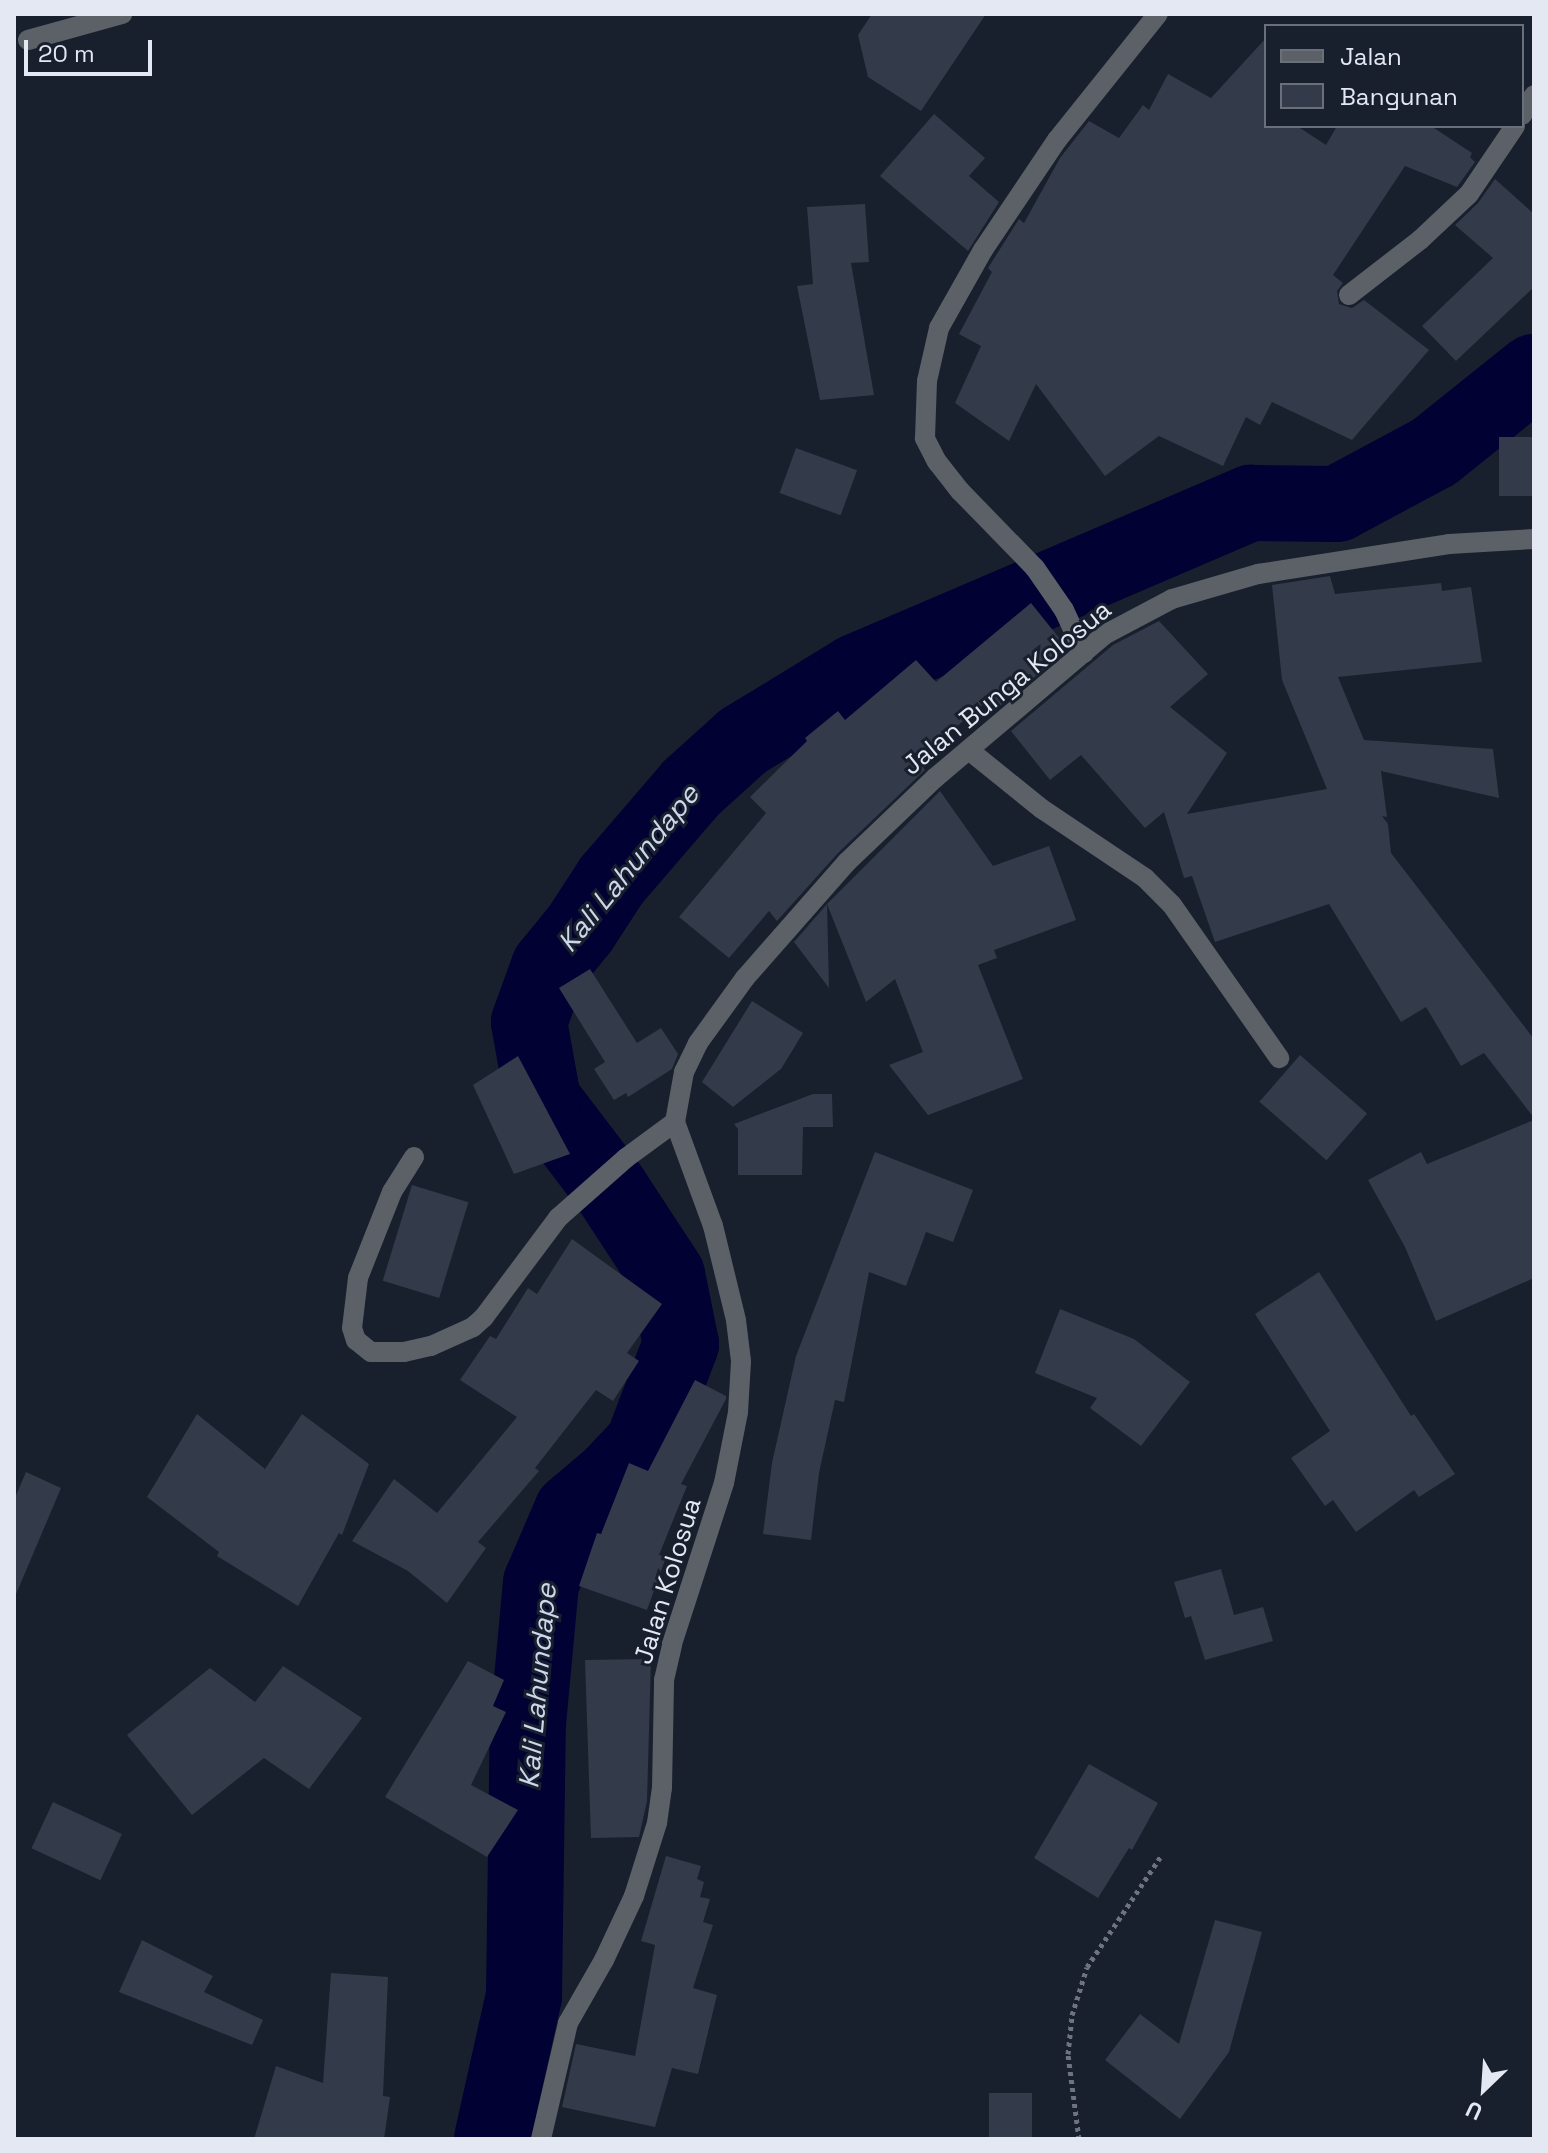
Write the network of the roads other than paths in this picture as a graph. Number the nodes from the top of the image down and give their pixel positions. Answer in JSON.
{"nodes":[{"id":1,"x":122,"y":14,"type":"edge"},
{"id":2,"x":1158,"y":14,"type":"edge"},
{"id":3,"x":28,"y":40,"type":"dead end"},
{"id":4,"x":1514,"y":128,"type":"edge"},
{"id":5,"x":1349,"y":295,"type":"dead end"},
{"id":6,"x":1534,"y":539,"type":"edge"},
{"id":7,"x":1084,"y":653,"type":"junction"},
{"id":8,"x":970,"y":751,"type":"junction"},
{"id":9,"x":1279,"y":1058,"type":"dead end"},
{"id":10,"x":675,"y":1122,"type":"junction"},
{"id":11,"x":414,"y":1157,"type":"dead end"},
{"id":12,"x":541,"y":2139,"type":"edge"}],
"edges":[{"from":1,"to":3,"type":"street"},
{"from":2,"to":7,"type":"street"},
{"from":4,"to":5,"type":"street"},
{"from":6,"to":7,"type":"street","name":"Jalan Bunga Kolosua"},
{"from":7,"to":8,"type":"street","name":"Jalan Bunga Kolosua"},
{"from":8,"to":9,"type":"street"},
{"from":8,"to":10,"type":"street","name":"Jalan Bunga Kolosua"},
{"from":10,"to":11,"type":"street"},
{"from":10,"to":12,"type":"street","name":"Jalan Kolosua"}]}
